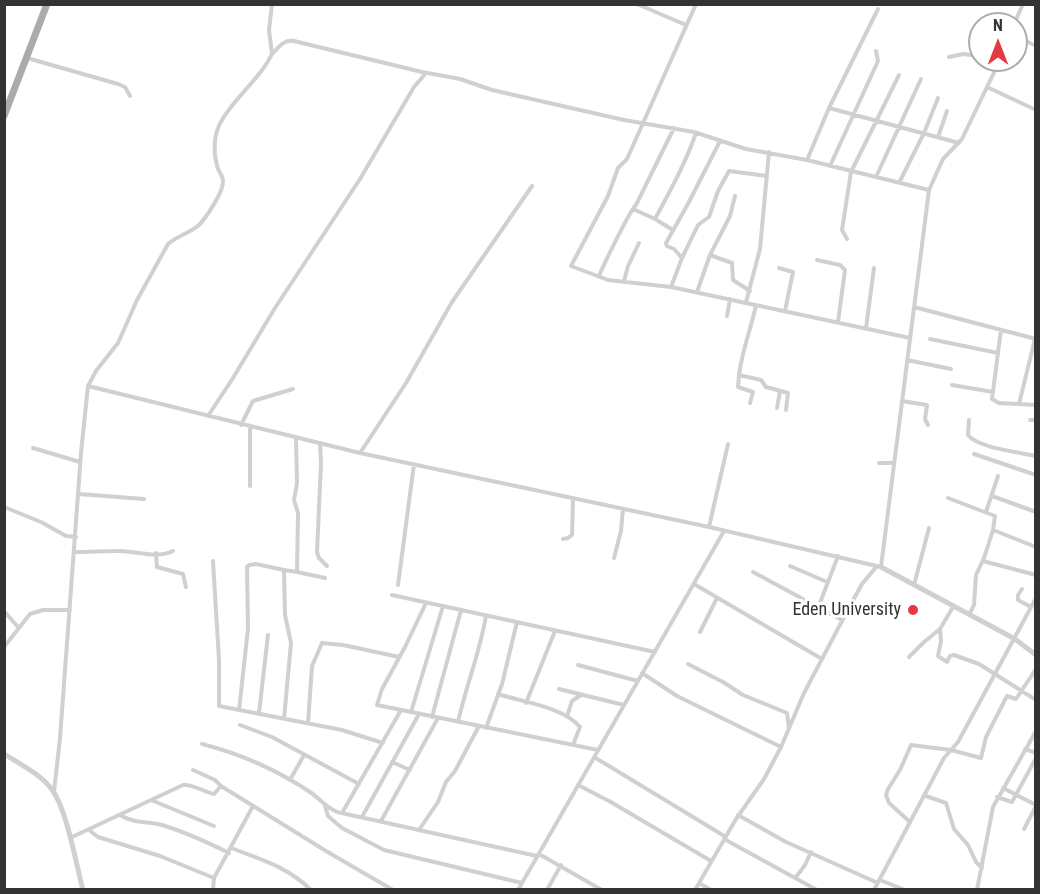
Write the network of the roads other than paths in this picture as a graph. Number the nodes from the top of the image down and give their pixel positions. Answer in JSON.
{"nodes":[{"id":1,"x":272,"y":4,"type":"edge"},
{"id":2,"x":637,"y":4,"type":"edge"},
{"id":3,"x":696,"y":4,"type":"edge"},
{"id":4,"x":45,"y":6,"type":"edge"},
{"id":5,"x":878,"y":9,"type":"dead end"},
{"id":6,"x":686,"y":25,"type":"junction"},
{"id":7,"x":876,"y":51,"type":"dead end"},
{"id":8,"x":272,"y":54,"type":"junction"},
{"id":9,"x":968,"y":55,"type":"edge"},
{"id":10,"x":949,"y":57,"type":"dead end"},
{"id":11,"x":27,"y":58,"type":"junction"},
{"id":12,"x":426,"y":72,"type":"junction"},
{"id":13,"x":994,"y":72,"type":"edge"},
{"id":14,"x":898,"y":75,"type":"dead end"},
{"id":15,"x":921,"y":79,"type":"dead end"},
{"id":16,"x":987,"y":87,"type":"junction"},
{"id":17,"x":130,"y":96,"type":"dead end"},
{"id":18,"x":938,"y":98,"type":"dead end"},
{"id":19,"x":6,"y":107,"type":"edge"},
{"id":20,"x":830,"y":108,"type":"junction"},
{"id":21,"x":1035,"y":110,"type":"edge"},
{"id":22,"x":947,"y":111,"type":"dead end"},
{"id":23,"x":648,"y":112,"type":"junction"},
{"id":24,"x":854,"y":115,"type":"junction"},
{"id":25,"x":4,"y":116,"type":"edge"},
{"id":26,"x":877,"y":121,"type":"junction"},
{"id":27,"x":644,"y":123,"type":"junction"},
{"id":28,"x":654,"y":125,"type":"junction"},
{"id":29,"x":900,"y":126,"type":"junction"},
{"id":30,"x":674,"y":128,"type":"junction"},
{"id":31,"x":696,"y":133,"type":"junction"},
{"id":32,"x":924,"y":133,"type":"junction"},
{"id":33,"x":938,"y":137,"type":"junction"},
{"id":34,"x":720,"y":141,"type":"junction"},
{"id":35,"x":959,"y":143,"type":"junction"},
{"id":36,"x":769,"y":152,"type":"junction"},
{"id":37,"x":807,"y":160,"type":"junction"},
{"id":38,"x":830,"y":166,"type":"junction"},
{"id":39,"x":851,"y":172,"type":"junction"},
{"id":40,"x":767,"y":176,"type":"junction"},
{"id":41,"x":876,"y":177,"type":"junction"},
{"id":42,"x":899,"y":183,"type":"junction"},
{"id":43,"x":532,"y":186,"type":"dead end"},
{"id":44,"x":928,"y":190,"type":"junction"},
{"id":45,"x":735,"y":196,"type":"dead end"},
{"id":46,"x":632,"y":208,"type":"junction"},
{"id":47,"x":656,"y":219,"type":"junction"},
{"id":48,"x":673,"y":230,"type":"junction"},
{"id":49,"x":847,"y":239,"type":"dead end"},
{"id":50,"x":639,"y":243,"type":"dead end"},
{"id":51,"x":710,"y":255,"type":"junction"},
{"id":52,"x":682,"y":258,"type":"junction"},
{"id":53,"x":817,"y":260,"type":"dead end"},
{"id":54,"x":779,"y":268,"type":"dead end"},
{"id":55,"x":874,"y":268,"type":"dead end"},
{"id":56,"x":599,"y":276,"type":"junction"},
{"id":57,"x":624,"y":281,"type":"junction"},
{"id":58,"x":671,"y":287,"type":"junction"},
{"id":59,"x":750,"y":291,"type":"junction"},
{"id":60,"x":697,"y":292,"type":"junction"},
{"id":61,"x":730,"y":299,"type":"junction"},
{"id":62,"x":746,"y":302,"type":"junction"},
{"id":63,"x":756,"y":305,"type":"junction"},
{"id":64,"x":914,"y":307,"type":"junction"},
{"id":65,"x":785,"y":311,"type":"junction"},
{"id":66,"x":727,"y":316,"type":"dead end"},
{"id":67,"x":838,"y":322,"type":"junction"},
{"id":68,"x":866,"y":328,"type":"junction"},
{"id":69,"x":1001,"y":330,"type":"junction"},
{"id":70,"x":910,"y":338,"type":"junction"},
{"id":71,"x":930,"y":339,"type":"dead end"},
{"id":72,"x":1035,"y":339,"type":"edge"},
{"id":73,"x":998,"y":353,"type":"junction"},
{"id":74,"x":907,"y":360,"type":"junction"},
{"id":75,"x":951,"y":369,"type":"dead end"},
{"id":76,"x":739,"y":375,"type":"junction"},
{"id":77,"x":952,"y":385,"type":"dead end"},
{"id":78,"x":88,"y":386,"type":"junction"},
{"id":79,"x":293,"y":389,"type":"dead end"},
{"id":80,"x":780,"y":391,"type":"junction"},
{"id":81,"x":993,"y":392,"type":"junction"},
{"id":82,"x":902,"y":401,"type":"junction"},
{"id":83,"x":750,"y":403,"type":"dead end"},
{"id":84,"x":1019,"y":404,"type":"junction"},
{"id":85,"x":1035,"y":405,"type":"edge"},
{"id":86,"x":777,"y":408,"type":"dead end"},
{"id":87,"x":786,"y":410,"type":"dead end"},
{"id":88,"x":208,"y":416,"type":"junction"},
{"id":89,"x":969,"y":420,"type":"dead end"},
{"id":90,"x":241,"y":425,"type":"junction"},
{"id":91,"x":928,"y":425,"type":"dead end"},
{"id":92,"x":250,"y":427,"type":"junction"},
{"id":93,"x":296,"y":437,"type":"junction"},
{"id":94,"x":320,"y":443,"type":"junction"},
{"id":95,"x":728,"y":444,"type":"dead end"},
{"id":96,"x":33,"y":448,"type":"dead end"},
{"id":97,"x":360,"y":453,"type":"junction"},
{"id":98,"x":974,"y":454,"type":"dead end"},
{"id":99,"x":1035,"y":456,"type":"edge"},
{"id":100,"x":81,"y":462,"type":"junction"},
{"id":101,"x":879,"y":462,"type":"dead end"},
{"id":102,"x":894,"y":463,"type":"junction"},
{"id":103,"x":414,"y":464,"type":"junction"},
{"id":104,"x":1035,"y":475,"type":"edge"},
{"id":105,"x":998,"y":476,"type":"dead end"},
{"id":106,"x":250,"y":486,"type":"dead end"},
{"id":107,"x":79,"y":494,"type":"junction"},
{"id":108,"x":992,"y":496,"type":"junction"},
{"id":109,"x":573,"y":498,"type":"junction"},
{"id":110,"x":948,"y":498,"type":"dead end"},
{"id":111,"x":144,"y":499,"type":"dead end"},
{"id":112,"x":4,"y":507,"type":"edge"},
{"id":113,"x":622,"y":509,"type":"junction"},
{"id":114,"x":986,"y":512,"type":"junction"},
{"id":115,"x":1035,"y":512,"type":"edge"},
{"id":116,"x":709,"y":527,"type":"junction"},
{"id":117,"x":929,"y":528,"type":"dead end"},
{"id":118,"x":993,"y":530,"type":"junction"},
{"id":119,"x":724,"y":531,"type":"junction"},
{"id":120,"x":76,"y":537,"type":"junction"},
{"id":121,"x":564,"y":538,"type":"dead end"},
{"id":122,"x":1035,"y":547,"type":"edge"},
{"id":123,"x":173,"y":551,"type":"dead end"},
{"id":124,"x":75,"y":552,"type":"junction"},
{"id":125,"x":156,"y":554,"type":"junction"},
{"id":126,"x":838,"y":556,"type":"junction"},
{"id":127,"x":614,"y":558,"type":"dead end"},
{"id":128,"x":213,"y":561,"type":"dead end"},
{"id":129,"x":983,"y":561,"type":"junction"},
{"id":130,"x":327,"y":566,"type":"dead end"},
{"id":131,"x":790,"y":566,"type":"dead end"},
{"id":132,"x":879,"y":566,"type":"junction"},
{"id":133,"x":284,"y":570,"type":"junction"},
{"id":134,"x":297,"y":572,"type":"junction"},
{"id":135,"x":753,"y":572,"type":"dead end"},
{"id":136,"x":1035,"y":575,"type":"edge"},
{"id":137,"x":325,"y":578,"type":"dead end"},
{"id":138,"x":827,"y":582,"type":"junction"},
{"id":139,"x":694,"y":584,"type":"junction"},
{"id":140,"x":398,"y":585,"type":"dead end"},
{"id":141,"x":914,"y":585,"type":"junction"},
{"id":142,"x":186,"y":587,"type":"dead end"},
{"id":143,"x":1022,"y":589,"type":"dead end"},
{"id":144,"x":392,"y":595,"type":"dead end"},
{"id":145,"x":717,"y":598,"type":"junction"},
{"id":146,"x":1035,"y":598,"type":"edge"},
{"id":147,"x":426,"y":603,"type":"junction"},
{"id":148,"x":443,"y":606,"type":"junction"},
{"id":149,"x":953,"y":607,"type":"junction"},
{"id":150,"x":1031,"y":607,"type":"junction"},
{"id":151,"x":818,"y":608,"type":"junction"},
{"id":152,"x":70,"y":610,"type":"junction"},
{"id":153,"x":461,"y":610,"type":"junction"},
{"id":154,"x":4,"y":611,"type":"edge"},
{"id":155,"x":486,"y":615,"type":"junction"},
{"id":156,"x":969,"y":615,"type":"junction"},
{"id":157,"x":842,"y":620,"type":"junction"},
{"id":158,"x":517,"y":622,"type":"junction"},
{"id":159,"x":18,"y":628,"type":"junction"},
{"id":160,"x":940,"y":629,"type":"junction"},
{"id":161,"x":555,"y":631,"type":"junction"},
{"id":162,"x":700,"y":632,"type":"dead end"},
{"id":163,"x":268,"y":635,"type":"dead end"},
{"id":164,"x":1015,"y":639,"type":"junction"},
{"id":165,"x":4,"y":647,"type":"edge"},
{"id":166,"x":654,"y":652,"type":"junction"},
{"id":167,"x":1035,"y":656,"type":"edge"},
{"id":168,"x":399,"y":657,"type":"junction"},
{"id":169,"x":909,"y":657,"type":"dead end"},
{"id":170,"x":822,"y":658,"type":"junction"},
{"id":171,"x":688,"y":664,"type":"dead end"},
{"id":172,"x":578,"y":665,"type":"dead end"},
{"id":173,"x":1035,"y":669,"type":"edge"},
{"id":174,"x":642,"y":673,"type":"junction"},
{"id":175,"x":996,"y":674,"type":"junction"},
{"id":176,"x":638,"y":681,"type":"junction"},
{"id":177,"x":559,"y":689,"type":"dead end"},
{"id":178,"x":1021,"y":691,"type":"junction"},
{"id":179,"x":498,"y":694,"type":"junction"},
{"id":180,"x":582,"y":695,"type":"junction"},
{"id":181,"x":1035,"y":700,"type":"edge"},
{"id":182,"x":526,"y":703,"type":"junction"},
{"id":183,"x":624,"y":705,"type":"junction"},
{"id":184,"x":239,"y":710,"type":"junction"},
{"id":185,"x":400,"y":710,"type":"junction"},
{"id":186,"x":411,"y":712,"type":"junction"},
{"id":187,"x":259,"y":713,"type":"junction"},
{"id":188,"x":419,"y":714,"type":"junction"},
{"id":189,"x":567,"y":716,"type":"junction"},
{"id":190,"x":432,"y":717,"type":"junction"},
{"id":191,"x":284,"y":718,"type":"junction"},
{"id":192,"x":438,"y":718,"type":"junction"},
{"id":193,"x":459,"y":722,"type":"junction"},
{"id":194,"x":308,"y":723,"type":"junction"},
{"id":195,"x":240,"y":725,"type":"dead end"},
{"id":196,"x":479,"y":726,"type":"junction"},
{"id":197,"x":486,"y":728,"type":"junction"},
{"id":198,"x":789,"y":730,"type":"junction"},
{"id":199,"x":1035,"y":731,"type":"edge"},
{"id":200,"x":382,"y":743,"type":"junction"},
{"id":201,"x":202,"y":744,"type":"dead end"},
{"id":202,"x":573,"y":746,"type":"junction"},
{"id":203,"x":782,"y":747,"type":"junction"},
{"id":204,"x":1025,"y":749,"type":"junction"},
{"id":205,"x":598,"y":750,"type":"junction"},
{"id":206,"x":951,"y":750,"type":"junction"},
{"id":207,"x":1035,"y":753,"type":"edge"},
{"id":208,"x":4,"y":754,"type":"edge"},
{"id":209,"x":304,"y":754,"type":"junction"},
{"id":210,"x":594,"y":757,"type":"junction"},
{"id":211,"x":1035,"y":758,"type":"edge"},
{"id":212,"x":392,"y":762,"type":"junction"},
{"id":213,"x":193,"y":770,"type":"dead end"},
{"id":214,"x":410,"y":770,"type":"junction"},
{"id":215,"x":290,"y":780,"type":"junction"},
{"id":216,"x":359,"y":784,"type":"junction"},
{"id":217,"x":578,"y":785,"type":"junction"},
{"id":218,"x":220,"y":786,"type":"junction"},
{"id":219,"x":1003,"y":788,"type":"junction"},
{"id":220,"x":4,"y":792,"type":"edge"},
{"id":221,"x":54,"y":792,"type":"junction"},
{"id":222,"x":1017,"y":794,"type":"junction"},
{"id":223,"x":926,"y":796,"type":"junction"},
{"id":224,"x":997,"y":797,"type":"junction"},
{"id":225,"x":4,"y":798,"type":"edge"},
{"id":226,"x":150,"y":800,"type":"junction"},
{"id":227,"x":1035,"y":805,"type":"edge"},
{"id":228,"x":254,"y":806,"type":"junction"},
{"id":229,"x":325,"y":806,"type":"junction"},
{"id":230,"x":342,"y":813,"type":"junction"},
{"id":231,"x":119,"y":815,"type":"junction"},
{"id":232,"x":738,"y":815,"type":"junction"},
{"id":233,"x":362,"y":817,"type":"junction"},
{"id":234,"x":381,"y":821,"type":"junction"},
{"id":235,"x":910,"y":822,"type":"junction"},
{"id":236,"x":214,"y":826,"type":"dead end"},
{"id":237,"x":1024,"y":829,"type":"dead end"},
{"id":238,"x":89,"y":830,"type":"junction"},
{"id":239,"x":419,"y":830,"type":"junction"},
{"id":240,"x":69,"y":838,"type":"junction"},
{"id":241,"x":725,"y":838,"type":"junction"},
{"id":242,"x":230,"y":851,"type":"junction"},
{"id":243,"x":811,"y":852,"type":"junction"},
{"id":244,"x":538,"y":855,"type":"junction"},
{"id":245,"x":711,"y":861,"type":"junction"},
{"id":246,"x":561,"y":865,"type":"junction"},
{"id":247,"x":982,"y":868,"type":"junction"},
{"id":248,"x":796,"y":877,"type":"junction"},
{"id":249,"x":214,"y":878,"type":"junction"},
{"id":250,"x":879,"y":882,"type":"junction"},
{"id":251,"x":522,"y":883,"type":"junction"},
{"id":252,"x":699,"y":883,"type":"junction"},
{"id":253,"x":895,"y":888,"type":"edge"},
{"id":254,"x":83,"y":890,"type":"edge"},
{"id":255,"x":213,"y":890,"type":"edge"},
{"id":256,"x":311,"y":890,"type":"edge"},
{"id":257,"x":393,"y":890,"type":"edge"},
{"id":258,"x":518,"y":890,"type":"edge"},
{"id":259,"x":547,"y":890,"type":"edge"},
{"id":260,"x":602,"y":890,"type":"edge"},
{"id":261,"x":695,"y":890,"type":"edge"},
{"id":262,"x":711,"y":890,"type":"edge"},
{"id":263,"x":817,"y":890,"type":"edge"},
{"id":264,"x":874,"y":890,"type":"edge"},
{"id":265,"x":905,"y":890,"type":"edge"},
{"id":266,"x":977,"y":890,"type":"edge"}],
"edges":[{"from":1,"to":8,"type":"street"},
{"from":2,"to":6,"type":"street"},
{"from":3,"to":6,"type":"street"},
{"from":4,"to":11,"type":"main road"},
{"from":5,"to":20,"type":"street"},
{"from":6,"to":23,"type":"street"},
{"from":7,"to":24,"type":"street"},
{"from":8,"to":12,"type":"street"},
{"from":8,"to":78,"type":"street"},
{"from":9,"to":10,"type":"street"},
{"from":11,"to":17,"type":"street"},
{"from":11,"to":19,"type":"main road"},
{"from":12,"to":27,"type":"street"},
{"from":12,"to":88,"type":"street"},
{"from":13,"to":16,"type":"street"},
{"from":14,"to":26,"type":"street"},
{"from":15,"to":29,"type":"street"},
{"from":16,"to":21,"type":"street"},
{"from":16,"to":35,"type":"street"},
{"from":18,"to":32,"type":"street"},
{"from":19,"to":25,"type":"main road"},
{"from":20,"to":24,"type":"street"},
{"from":20,"to":37,"type":"street"},
{"from":22,"to":33,"type":"street"},
{"from":23,"to":27,"type":"street"},
{"from":23,"to":28,"type":"street"},
{"from":24,"to":26,"type":"street"},
{"from":24,"to":38,"type":"street"},
{"from":26,"to":29,"type":"street"},
{"from":26,"to":39,"type":"street"},
{"from":27,"to":28,"type":"street"},
{"from":27,"to":56,"type":"street"},
{"from":28,"to":30,"type":"street"},
{"from":29,"to":32,"type":"street"},
{"from":29,"to":41,"type":"street"},
{"from":30,"to":31,"type":"street"},
{"from":30,"to":46,"type":"street"},
{"from":31,"to":34,"type":"street"},
{"from":31,"to":47,"type":"street"},
{"from":32,"to":33,"type":"street"},
{"from":32,"to":42,"type":"street"},
{"from":33,"to":35,"type":"street"},
{"from":34,"to":36,"type":"street"},
{"from":34,"to":48,"type":"street"},
{"from":35,"to":44,"type":"street"},
{"from":36,"to":37,"type":"street"},
{"from":36,"to":40,"type":"street"},
{"from":37,"to":38,"type":"street"},
{"from":38,"to":39,"type":"street"},
{"from":39,"to":41,"type":"street"},
{"from":39,"to":49,"type":"street"},
{"from":40,"to":52,"type":"street"},
{"from":40,"to":59,"type":"street"},
{"from":41,"to":42,"type":"street"},
{"from":42,"to":44,"type":"street"},
{"from":43,"to":97,"type":"street"},
{"from":44,"to":64,"type":"street"},
{"from":45,"to":51,"type":"street"},
{"from":46,"to":47,"type":"street"},
{"from":46,"to":56,"type":"street"},
{"from":47,"to":48,"type":"street"},
{"from":48,"to":52,"type":"street"},
{"from":50,"to":57,"type":"street"},
{"from":51,"to":59,"type":"street"},
{"from":51,"to":60,"type":"street"},
{"from":52,"to":58,"type":"street"},
{"from":53,"to":67,"type":"street"},
{"from":54,"to":65,"type":"street"},
{"from":55,"to":68,"type":"street"},
{"from":56,"to":57,"type":"street"},
{"from":57,"to":58,"type":"street"},
{"from":58,"to":60,"type":"street"},
{"from":59,"to":62,"type":"street"},
{"from":60,"to":61,"type":"street"},
{"from":61,"to":62,"type":"street"},
{"from":61,"to":66,"type":"street"},
{"from":62,"to":63,"type":"street"},
{"from":63,"to":65,"type":"street"},
{"from":63,"to":76,"type":"street"},
{"from":64,"to":69,"type":"street"},
{"from":64,"to":70,"type":"street"},
{"from":65,"to":67,"type":"street"},
{"from":67,"to":68,"type":"street"},
{"from":68,"to":70,"type":"street"},
{"from":69,"to":72,"type":"street"},
{"from":69,"to":73,"type":"street"},
{"from":70,"to":74,"type":"street"},
{"from":71,"to":73,"type":"street"},
{"from":72,"to":84,"type":"street"},
{"from":73,"to":81,"type":"street"},
{"from":74,"to":75,"type":"street"},
{"from":74,"to":82,"type":"street"},
{"from":76,"to":80,"type":"street"},
{"from":76,"to":83,"type":"street"},
{"from":77,"to":81,"type":"street"},
{"from":78,"to":88,"type":"street"},
{"from":78,"to":100,"type":"street"},
{"from":79,"to":90,"type":"street"},
{"from":80,"to":86,"type":"street"},
{"from":80,"to":87,"type":"street"},
{"from":81,"to":84,"type":"street"},
{"from":82,"to":91,"type":"street"},
{"from":82,"to":102,"type":"street"},
{"from":84,"to":85,"type":"street"},
{"from":88,"to":90,"type":"street"},
{"from":89,"to":99,"type":"street"},
{"from":90,"to":92,"type":"street"},
{"from":92,"to":93,"type":"street"},
{"from":92,"to":106,"type":"street"},
{"from":93,"to":94,"type":"street"},
{"from":93,"to":134,"type":"street"},
{"from":94,"to":97,"type":"street"},
{"from":94,"to":130,"type":"street"},
{"from":95,"to":116,"type":"street"},
{"from":96,"to":100,"type":"street"},
{"from":97,"to":103,"type":"street"},
{"from":98,"to":104,"type":"street"},
{"from":100,"to":107,"type":"street"},
{"from":101,"to":102,"type":"street"},
{"from":102,"to":132,"type":"street"},
{"from":103,"to":109,"type":"street"},
{"from":103,"to":140,"type":"street"},
{"from":105,"to":108,"type":"street"},
{"from":107,"to":111,"type":"street"},
{"from":107,"to":120,"type":"street"},
{"from":108,"to":114,"type":"street"},
{"from":108,"to":115,"type":"street"},
{"from":109,"to":113,"type":"street"},
{"from":109,"to":121,"type":"street"},
{"from":110,"to":114,"type":"street"},
{"from":112,"to":120,"type":"street"},
{"from":113,"to":116,"type":"street"},
{"from":113,"to":127,"type":"street"},
{"from":114,"to":118,"type":"street"},
{"from":116,"to":119,"type":"street"},
{"from":117,"to":141,"type":"street"},
{"from":118,"to":122,"type":"street"},
{"from":118,"to":129,"type":"street"},
{"from":119,"to":126,"type":"street"},
{"from":119,"to":139,"type":"street"},
{"from":120,"to":124,"type":"street"},
{"from":123,"to":125,"type":"street"},
{"from":124,"to":125,"type":"street"},
{"from":124,"to":152,"type":"street"},
{"from":125,"to":142,"type":"street"},
{"from":126,"to":132,"type":"street"},
{"from":126,"to":138,"type":"street"},
{"from":128,"to":184,"type":"street"},
{"from":129,"to":136,"type":"street"},
{"from":129,"to":156,"type":"street"},
{"from":131,"to":138,"type":"street"},
{"from":132,"to":141,"type":"street"},
{"from":132,"to":157,"type":"street"},
{"from":133,"to":134,"type":"street"},
{"from":133,"to":184,"type":"street"},
{"from":133,"to":191,"type":"street"},
{"from":134,"to":137,"type":"street"},
{"from":135,"to":151,"type":"street"},
{"from":138,"to":151,"type":"street"},
{"from":139,"to":145,"type":"street"},
{"from":139,"to":166,"type":"street"},
{"from":141,"to":149,"type":"street"},
{"from":143,"to":150,"type":"street"},
{"from":144,"to":147,"type":"street"},
{"from":145,"to":162,"type":"street"},
{"from":145,"to":170,"type":"street"},
{"from":146,"to":150,"type":"street"},
{"from":147,"to":148,"type":"street"},
{"from":147,"to":168,"type":"street"},
{"from":148,"to":153,"type":"street"},
{"from":148,"to":186,"type":"street"},
{"from":149,"to":156,"type":"street"},
{"from":149,"to":160,"type":"street"},
{"from":150,"to":164,"type":"street"},
{"from":151,"to":157,"type":"street"},
{"from":152,"to":159,"type":"street"},
{"from":152,"to":221,"type":"street"},
{"from":153,"to":155,"type":"street"},
{"from":153,"to":190,"type":"street"},
{"from":154,"to":159,"type":"street"},
{"from":155,"to":158,"type":"street"},
{"from":155,"to":193,"type":"street"},
{"from":156,"to":164,"type":"street"},
{"from":157,"to":170,"type":"street"},
{"from":158,"to":161,"type":"street"},
{"from":158,"to":179,"type":"street"},
{"from":159,"to":165,"type":"street"},
{"from":160,"to":169,"type":"street"},
{"from":160,"to":175,"type":"street"},
{"from":161,"to":166,"type":"street"},
{"from":161,"to":182,"type":"street"},
{"from":163,"to":187,"type":"street"},
{"from":164,"to":167,"type":"street"},
{"from":164,"to":175,"type":"street"},
{"from":166,"to":174,"type":"street"},
{"from":168,"to":185,"type":"street"},
{"from":168,"to":194,"type":"street"},
{"from":170,"to":198,"type":"street"},
{"from":171,"to":198,"type":"street"},
{"from":172,"to":176,"type":"street"},
{"from":173,"to":178,"type":"street"},
{"from":174,"to":176,"type":"street"},
{"from":174,"to":203,"type":"street"},
{"from":175,"to":178,"type":"street"},
{"from":175,"to":206,"type":"street"},
{"from":176,"to":183,"type":"street"},
{"from":177,"to":180,"type":"street"},
{"from":178,"to":181,"type":"street"},
{"from":178,"to":206,"type":"street"},
{"from":179,"to":182,"type":"street"},
{"from":179,"to":197,"type":"street"},
{"from":180,"to":183,"type":"street"},
{"from":180,"to":189,"type":"street"},
{"from":182,"to":189,"type":"street"},
{"from":183,"to":205,"type":"street"},
{"from":184,"to":187,"type":"street"},
{"from":185,"to":186,"type":"street"},
{"from":185,"to":200,"type":"street"},
{"from":186,"to":188,"type":"street"},
{"from":187,"to":191,"type":"street"},
{"from":188,"to":190,"type":"street"},
{"from":188,"to":212,"type":"street"},
{"from":189,"to":202,"type":"street"},
{"from":190,"to":192,"type":"street"},
{"from":191,"to":194,"type":"street"},
{"from":192,"to":193,"type":"street"},
{"from":192,"to":214,"type":"street"},
{"from":193,"to":196,"type":"street"},
{"from":194,"to":200,"type":"street"},
{"from":195,"to":209,"type":"street"},
{"from":196,"to":197,"type":"street"},
{"from":196,"to":239,"type":"street"},
{"from":197,"to":202,"type":"street"},
{"from":198,"to":203,"type":"street"},
{"from":199,"to":204,"type":"street"},
{"from":200,"to":216,"type":"street"},
{"from":201,"to":215,"type":"street"},
{"from":202,"to":205,"type":"street"},
{"from":203,"to":232,"type":"street"},
{"from":204,"to":207,"type":"street"},
{"from":204,"to":219,"type":"street"},
{"from":205,"to":210,"type":"street"},
{"from":206,"to":223,"type":"street"},
{"from":206,"to":235,"type":"street"},
{"from":208,"to":221,"type":"street"},
{"from":209,"to":215,"type":"street"},
{"from":209,"to":216,"type":"street"},
{"from":210,"to":217,"type":"street"},
{"from":210,"to":241,"type":"street"},
{"from":211,"to":222,"type":"street"},
{"from":212,"to":214,"type":"street"},
{"from":212,"to":233,"type":"street"},
{"from":213,"to":218,"type":"street"},
{"from":214,"to":234,"type":"street"},
{"from":215,"to":229,"type":"street"},
{"from":216,"to":230,"type":"street"},
{"from":217,"to":244,"type":"street"},
{"from":217,"to":245,"type":"street"},
{"from":218,"to":226,"type":"street"},
{"from":218,"to":228,"type":"street"},
{"from":219,"to":222,"type":"street"},
{"from":219,"to":224,"type":"street"},
{"from":220,"to":225,"type":"street"},
{"from":221,"to":240,"type":"street"},
{"from":222,"to":224,"type":"street"},
{"from":222,"to":227,"type":"street"},
{"from":223,"to":235,"type":"street"},
{"from":223,"to":247,"type":"street"},
{"from":224,"to":247,"type":"street"},
{"from":226,"to":231,"type":"street"},
{"from":226,"to":236,"type":"street"},
{"from":227,"to":237,"type":"street"},
{"from":228,"to":242,"type":"street"},
{"from":228,"to":257,"type":"street"},
{"from":229,"to":230,"type":"street"},
{"from":229,"to":251,"type":"street"},
{"from":230,"to":233,"type":"street"},
{"from":231,"to":238,"type":"street"},
{"from":231,"to":242,"type":"street"},
{"from":232,"to":241,"type":"street"},
{"from":232,"to":243,"type":"street"},
{"from":233,"to":234,"type":"street"},
{"from":234,"to":239,"type":"street"},
{"from":235,"to":250,"type":"street"},
{"from":238,"to":240,"type":"street"},
{"from":238,"to":249,"type":"street"},
{"from":239,"to":244,"type":"street"},
{"from":240,"to":254,"type":"street"},
{"from":241,"to":245,"type":"street"},
{"from":241,"to":248,"type":"street"},
{"from":242,"to":249,"type":"street"},
{"from":242,"to":256,"type":"street"},
{"from":243,"to":248,"type":"street"},
{"from":243,"to":250,"type":"street"},
{"from":244,"to":246,"type":"street"},
{"from":244,"to":251,"type":"street"},
{"from":245,"to":252,"type":"street"},
{"from":246,"to":259,"type":"street"},
{"from":246,"to":260,"type":"street"},
{"from":247,"to":266,"type":"street"},
{"from":248,"to":263,"type":"street"},
{"from":249,"to":255,"type":"street"},
{"from":250,"to":253,"type":"street"},
{"from":250,"to":264,"type":"street"},
{"from":251,"to":258,"type":"street"},
{"from":252,"to":261,"type":"street"},
{"from":252,"to":262,"type":"street"},
{"from":253,"to":265,"type":"street"}]}
